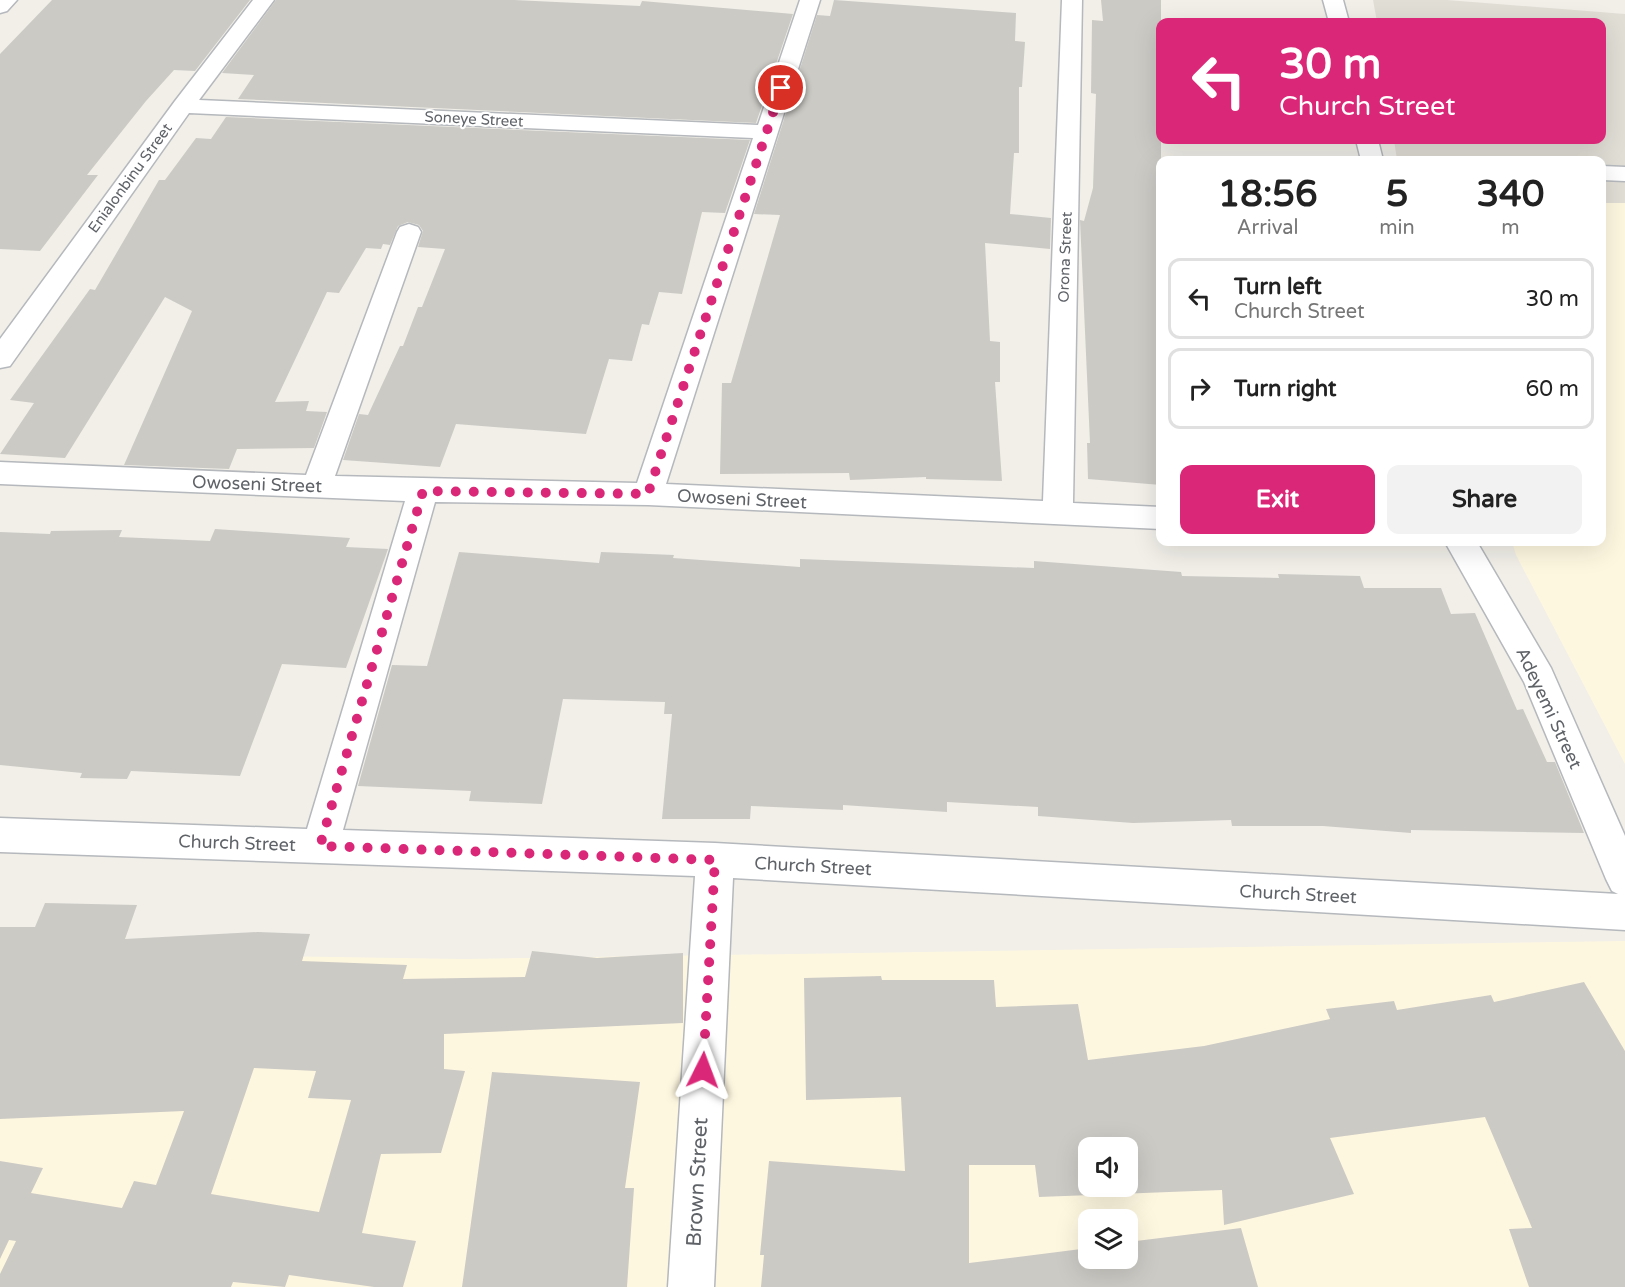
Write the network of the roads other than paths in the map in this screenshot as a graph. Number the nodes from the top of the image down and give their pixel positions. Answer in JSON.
{"nodes":[{"id":1,"x":7,"y":0,"type":"edge"},
{"id":2,"x":264,"y":0,"type":"edge"},
{"id":3,"x":810,"y":0,"type":"edge"},
{"id":4,"x":1072,"y":0,"type":"edge"},
{"id":5,"x":1333,"y":0,"type":"edge"},
{"id":6,"x":0,"y":7,"type":"edge"},
{"id":7,"x":1337,"y":18,"type":"edge"},
{"id":8,"x":183,"y":106,"type":"junction"},
{"id":9,"x":766,"y":132,"type":"junction"},
{"id":10,"x":1606,"y":173,"type":"edge"},
{"id":11,"x":1625,"y":174,"type":"edge"},
{"id":12,"x":409,"y":232,"type":"dead end"},
{"id":13,"x":0,"y":359,"type":"edge"},
{"id":14,"x":0,"y":473,"type":"edge"},
{"id":15,"x":316,"y":487,"type":"junction"},
{"id":16,"x":423,"y":491,"type":"junction"},
{"id":17,"x":648,"y":494,"type":"junction"},
{"id":18,"x":1058,"y":513,"type":"junction"},
{"id":19,"x":1156,"y":518,"type":"edge"},
{"id":20,"x":1463,"y":546,"type":"edge"},
{"id":21,"x":0,"y":835,"type":"edge"},
{"id":22,"x":320,"y":846,"type":"junction"},
{"id":23,"x":715,"y":860,"type":"junction"},
{"id":24,"x":1625,"y":879,"type":"edge"},
{"id":25,"x":1625,"y":912,"type":"edge"},
{"id":26,"x":691,"y":1287,"type":"edge"}],
"edges":[{"from":1,"to":6,"type":"street"},
{"from":2,"to":8,"type":"street","name":"Enialonbinu Street"},
{"from":3,"to":9,"type":"street"},
{"from":4,"to":18,"type":"street","name":"Orona Street"},
{"from":5,"to":7,"type":"street"},
{"from":8,"to":9,"type":"street","name":"Soneye Street"},
{"from":8,"to":13,"type":"street","name":"Enialonbinu Street"},
{"from":9,"to":17,"type":"street"},
{"from":10,"to":11,"type":"street"},
{"from":12,"to":15,"type":"street"},
{"from":14,"to":15,"type":"street","name":"Owoseni Street"},
{"from":15,"to":16,"type":"street","name":"Owoseni Street"},
{"from":16,"to":17,"type":"street","name":"Owoseni Street"},
{"from":16,"to":22,"type":"street"},
{"from":17,"to":18,"type":"street","name":"Owoseni Street"},
{"from":18,"to":19,"type":"street","name":"Owoseni Street"},
{"from":20,"to":24,"type":"street","name":"Adeyemi Street"},
{"from":21,"to":22,"type":"street","name":"Church Street"},
{"from":22,"to":23,"type":"street","name":"Church Street"},
{"from":23,"to":25,"type":"street","name":"Church Street"},
{"from":23,"to":26,"type":"street","name":"Brown Street"}]}
